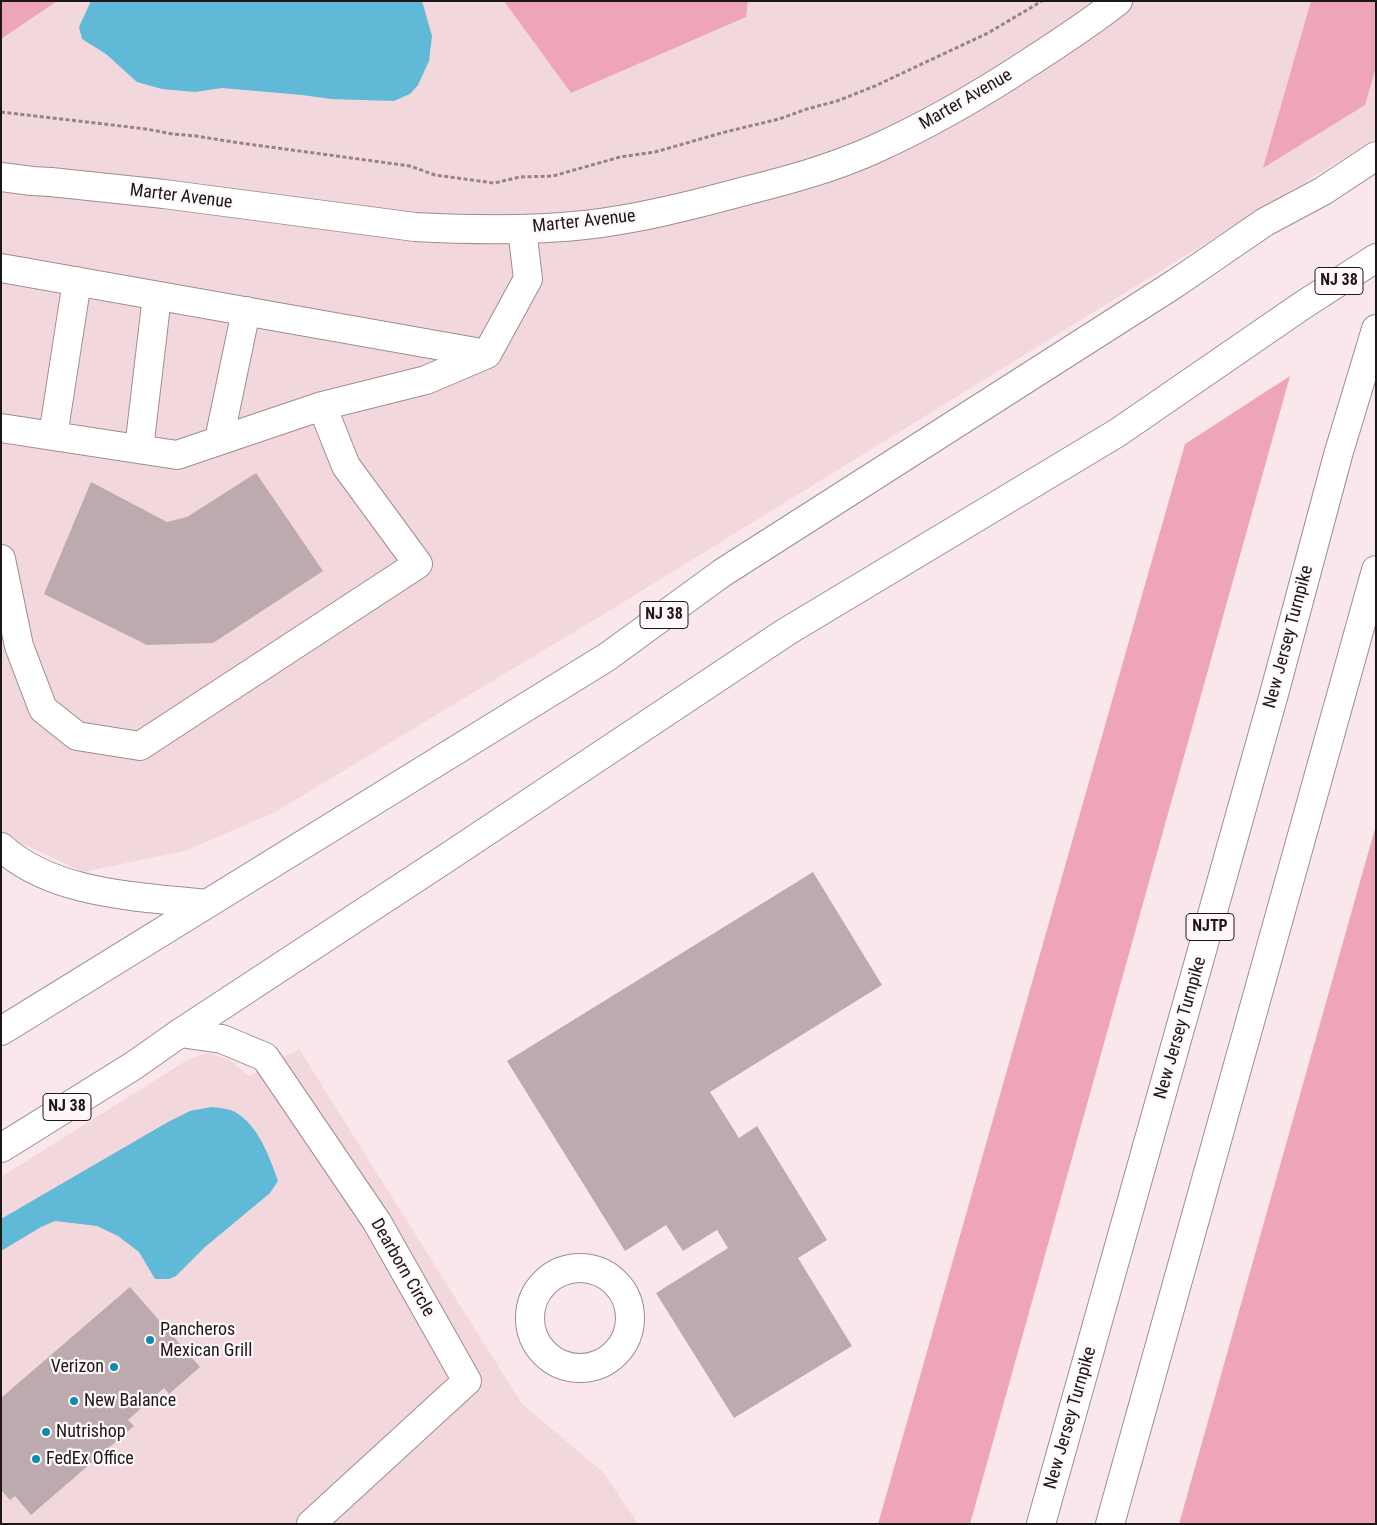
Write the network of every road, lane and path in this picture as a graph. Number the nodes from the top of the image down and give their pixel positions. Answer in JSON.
{"nodes":[{"id":1,"x":1042,"y":1,"type":"edge"},
{"id":2,"x":1118,"y":1,"type":"edge"},
{"id":3,"x":1,"y":112,"type":"edge"},
{"id":4,"x":1376,"y":156,"type":"edge"},
{"id":5,"x":1,"y":176,"type":"edge"},
{"id":6,"x":522,"y":229,"type":"junction"},
{"id":7,"x":1376,"y":258,"type":"edge"},
{"id":8,"x":1,"y":268,"type":"edge"},
{"id":9,"x":77,"y":281,"type":"junction"},
{"id":10,"x":157,"y":296,"type":"junction"},
{"id":11,"x":246,"y":312,"type":"junction"},
{"id":12,"x":1376,"y":329,"type":"edge"},
{"id":13,"x":487,"y":354,"type":"junction"},
{"id":14,"x":322,"y":406,"type":"junction"},
{"id":15,"x":1,"y":428,"type":"edge"},
{"id":16,"x":53,"y":436,"type":"junction"},
{"id":17,"x":219,"y":440,"type":"junction"},
{"id":18,"x":139,"y":449,"type":"junction"},
{"id":19,"x":1,"y":559,"type":"edge"},
{"id":20,"x":1376,"y":570,"type":"edge"},
{"id":21,"x":1,"y":847,"type":"edge"},
{"id":22,"x":205,"y":904,"type":"junction"},
{"id":23,"x":1,"y":1031,"type":"edge"},
{"id":24,"x":180,"y":1033,"type":"junction"},
{"id":25,"x":1,"y":1148,"type":"edge"},
{"id":26,"x":311,"y":1524,"type":"edge"},
{"id":27,"x":1042,"y":1524,"type":"edge"},
{"id":28,"x":1110,"y":1524,"type":"edge"}],
"edges":[{"from":1,"to":3,"type":"path"},
{"from":2,"to":6,"type":"main road","name":"Marter Avenue"},
{"from":4,"to":22,"type":"main road","number":"NJ 38"},
{"from":5,"to":6,"type":"main road","name":"Marter Avenue"},
{"from":6,"to":13,"type":"main road"},
{"from":7,"to":24,"type":"main road","number":"NJ 38"},
{"from":8,"to":9,"type":"main road"},
{"from":9,"to":10,"type":"main road"},
{"from":9,"to":16,"type":"main road"},
{"from":10,"to":11,"type":"main road"},
{"from":10,"to":18,"type":"main road"},
{"from":11,"to":13,"type":"main road"},
{"from":11,"to":17,"type":"main road"},
{"from":12,"to":27,"type":"main road","name":"New Jersey Turnpike","number":"NJTP"},
{"from":13,"to":14,"type":"main road"},
{"from":14,"to":17,"type":"main road"},
{"from":14,"to":19,"type":"main road"},
{"from":15,"to":16,"type":"main road"},
{"from":16,"to":18,"type":"main road"},
{"from":17,"to":18,"type":"main road"},
{"from":20,"to":28,"type":"main road"},
{"from":21,"to":22,"type":"main road"},
{"from":22,"to":23,"type":"main road","number":"NJ 38"},
{"from":24,"to":25,"type":"main road","number":"NJ 38"},
{"from":24,"to":26,"type":"main road","name":"Dearborn Circle"}]}
